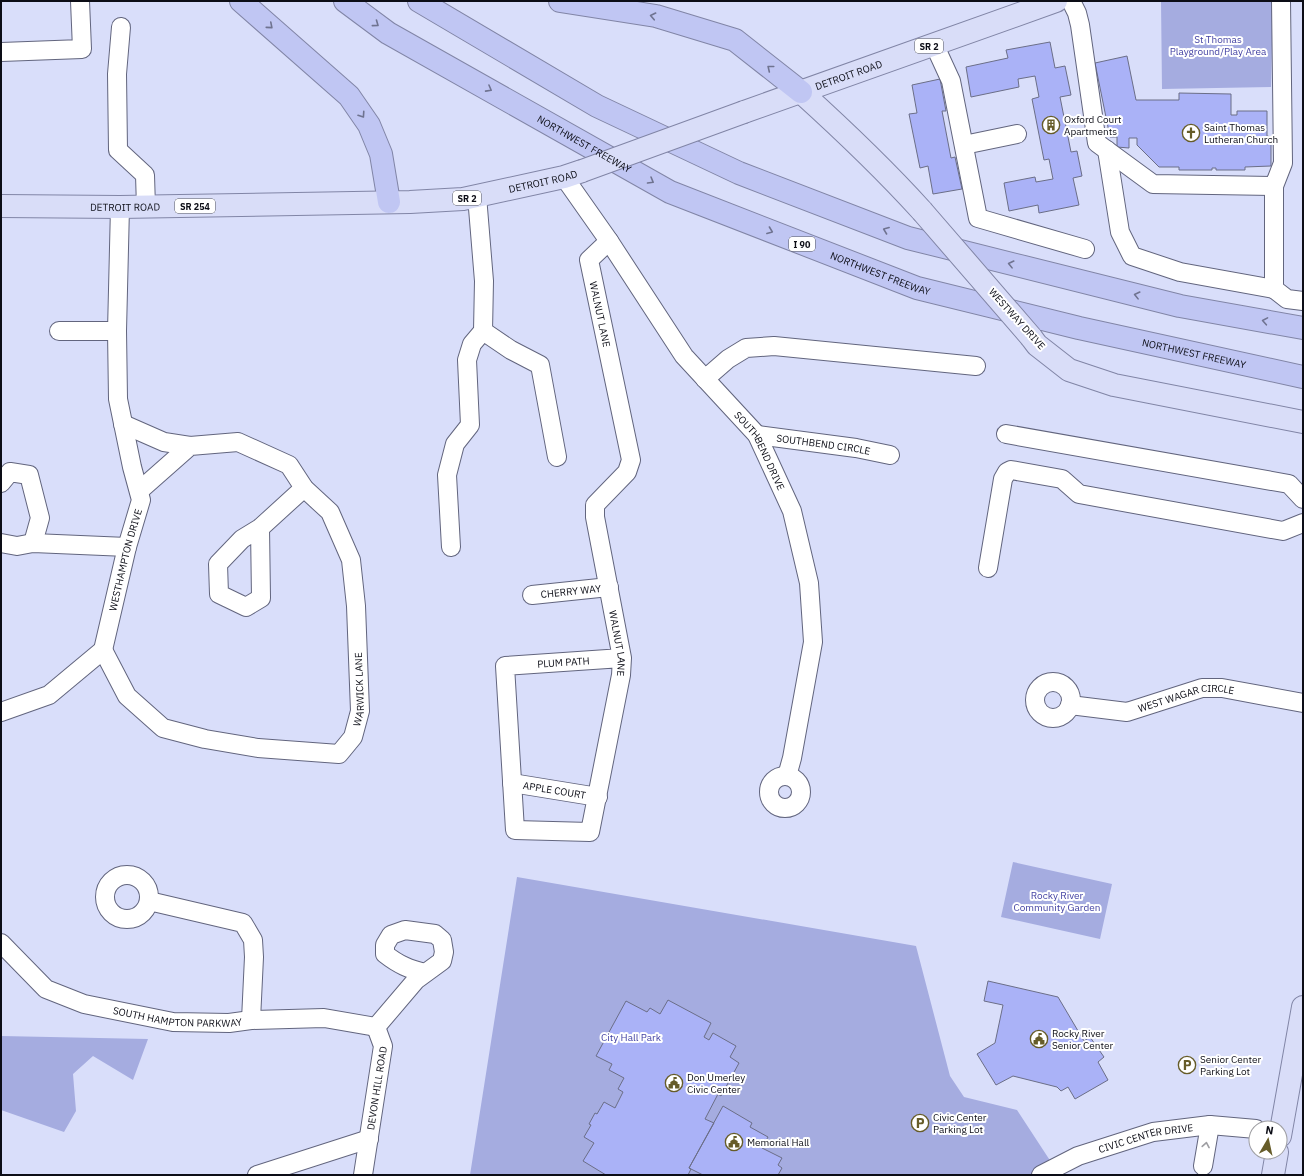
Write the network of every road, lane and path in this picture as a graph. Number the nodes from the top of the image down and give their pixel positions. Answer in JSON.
{"nodes":[{"id":1,"x":80,"y":1,"type":"edge"},
{"id":2,"x":241,"y":1,"type":"edge"},
{"id":3,"x":345,"y":1,"type":"edge"},
{"id":4,"x":419,"y":1,"type":"edge"},
{"id":5,"x":560,"y":1,"type":"edge"},
{"id":6,"x":1072,"y":1,"type":"edge"},
{"id":7,"x":1281,"y":1,"type":"edge"},
{"id":8,"x":1046,"y":3,"type":"edge"},
{"id":9,"x":121,"y":27,"type":"dead end"},
{"id":10,"x":934,"y":44,"type":"junction"},
{"id":11,"x":1,"y":52,"type":"edge"},
{"id":12,"x":801,"y":92,"type":"junction"},
{"id":13,"x":1017,"y":134,"type":"dead end"},
{"id":14,"x":964,"y":145,"type":"junction"},
{"id":15,"x":1106,"y":150,"type":"junction"},
{"id":16,"x":573,"y":174,"type":"junction"},
{"id":17,"x":1274,"y":186,"type":"junction"},
{"id":18,"x":477,"y":196,"type":"junction"},
{"id":19,"x":389,"y":202,"type":"junction"},
{"id":20,"x":1,"y":206,"type":"edge"},
{"id":21,"x":120,"y":207,"type":"junction"},
{"id":22,"x":146,"y":207,"type":"junction"},
{"id":23,"x":609,"y":240,"type":"junction"},
{"id":24,"x":1085,"y":249,"type":"dead end"},
{"id":25,"x":1274,"y":289,"type":"junction"},
{"id":26,"x":1303,"y":301,"type":"edge"},
{"id":27,"x":1303,"y":328,"type":"edge"},
{"id":28,"x":58,"y":331,"type":"dead end"},
{"id":29,"x":117,"y":331,"type":"junction"},
{"id":30,"x":483,"y":331,"type":"junction"},
{"id":31,"x":976,"y":366,"type":"dead end"},
{"id":32,"x":1303,"y":377,"type":"edge"},
{"id":33,"x":705,"y":379,"type":"junction"},
{"id":34,"x":1303,"y":422,"type":"edge"},
{"id":35,"x":123,"y":424,"type":"junction"},
{"id":36,"x":1006,"y":434,"type":"dead end"},
{"id":37,"x":757,"y":435,"type":"junction"},
{"id":38,"x":190,"y":446,"type":"junction"},
{"id":39,"x":890,"y":455,"type":"dead end"},
{"id":40,"x":557,"y":457,"type":"dead end"},
{"id":41,"x":1,"y":484,"type":"edge"},
{"id":42,"x":304,"y":488,"type":"junction"},
{"id":43,"x":139,"y":491,"type":"junction"},
{"id":44,"x":1303,"y":499,"type":"edge"},
{"id":45,"x":1303,"y":523,"type":"edge"},
{"id":46,"x":260,"y":528,"type":"dead end"},
{"id":47,"x":1,"y":543,"type":"edge"},
{"id":48,"x":33,"y":543,"type":"junction"},
{"id":49,"x":127,"y":547,"type":"junction"},
{"id":50,"x":451,"y":547,"type":"dead end"},
{"id":51,"x":988,"y":568,"type":"dead end"},
{"id":52,"x":608,"y":587,"type":"junction"},
{"id":53,"x":532,"y":595,"type":"dead end"},
{"id":54,"x":103,"y":650,"type":"junction"},
{"id":55,"x":622,"y":658,"type":"junction"},
{"id":56,"x":505,"y":666,"type":"joint"},
{"id":57,"x":1303,"y":703,"type":"edge"},
{"id":58,"x":1070,"y":705,"type":"dead end"},
{"id":59,"x":1,"y":712,"type":"edge"},
{"id":60,"x":787,"y":776,"type":"dead end"},
{"id":61,"x":512,"y":783,"type":"junction"},
{"id":62,"x":598,"y":797,"type":"junction"},
{"id":63,"x":149,"y":901,"type":"dead end"},
{"id":64,"x":1,"y":943,"type":"edge"},
{"id":65,"x":425,"y":973,"type":"dead end"},
{"id":66,"x":1303,"y":1007,"type":"edge"},
{"id":67,"x":251,"y":1020,"type":"junction"},
{"id":68,"x":376,"y":1027,"type":"junction"},
{"id":69,"x":1282,"y":1120,"type":"edge"},
{"id":70,"x":1210,"y":1125,"type":"junction"},
{"id":71,"x":1248,"y":1128,"type":"edge"},
{"id":72,"x":369,"y":1140,"type":"junction"},
{"id":73,"x":1276,"y":1160,"type":"edge"},
{"id":74,"x":1203,"y":1166,"type":"dead end"},
{"id":75,"x":257,"y":1175,"type":"edge"},
{"id":76,"x":363,"y":1175,"type":"edge"},
{"id":77,"x":1040,"y":1175,"type":"edge"},
{"id":78,"x":1273,"y":1175,"type":"edge"}],
"edges":[{"from":1,"to":11,"type":"street"},
{"from":2,"to":19,"type":"highway","one_way":true},
{"from":3,"to":32,"type":"highway","name":"NORTHWEST FREEWAY","number":"I 90","one_way":true},
{"from":27,"to":4,"type":"highway","one_way":true},
{"from":12,"to":5,"type":"highway","one_way":true},
{"from":6,"to":15,"type":"street"},
{"from":7,"to":17,"type":"street"},
{"from":8,"to":10,"type":"main road","name":"DETROIT ROAD","number":"SR 2"},
{"from":9,"to":22,"type":"street"},
{"from":10,"to":12,"type":"main road","name":"DETROIT ROAD","number":"SR 2"},
{"from":10,"to":14,"type":"street"},
{"from":12,"to":16,"type":"main road","name":"DETROIT ROAD","number":"SR 2","bridge":true},
{"from":12,"to":34,"type":"main road","name":"WESTWAY DRIVE","bridge":true},
{"from":13,"to":14,"type":"street"},
{"from":14,"to":24,"type":"street"},
{"from":15,"to":17,"type":"street"},
{"from":15,"to":25,"type":"street"},
{"from":16,"to":18,"type":"main road","name":"DETROIT ROAD","number":"SR 2"},
{"from":16,"to":23,"type":"street","name":"SOUTHBEND DRIVE"},
{"from":17,"to":25,"type":"street"},
{"from":18,"to":19,"type":"main road","name":"DETROIT ROAD","number":"SR 2"},
{"from":18,"to":30,"type":"street"},
{"from":19,"to":22,"type":"main road","name":"DETROIT ROAD","number":"SR 254"},
{"from":20,"to":21,"type":"main road","name":"DETROIT ROAD","number":"SR 254"},
{"from":21,"to":22,"type":"main road","name":"DETROIT ROAD","number":"SR 254"},
{"from":21,"to":29,"type":"street","name":"WESTHAMPTON DRIVE"},
{"from":23,"to":33,"type":"street","name":"SOUTHBEND DRIVE"},
{"from":23,"to":52,"type":"street","name":"WALNUT LANE"},
{"from":25,"to":26,"type":"street"},
{"from":28,"to":29,"type":"street"},
{"from":29,"to":35,"type":"street","name":"WESTHAMPTON DRIVE"},
{"from":30,"to":40,"type":"street"},
{"from":30,"to":50,"type":"street"},
{"from":31,"to":33,"type":"street"},
{"from":33,"to":37,"type":"street","name":"SOUTHBEND DRIVE"},
{"from":35,"to":38,"type":"street","name":"WARWICK LANE"},
{"from":35,"to":43,"type":"street","name":"WESTHAMPTON DRIVE"},
{"from":36,"to":44,"type":"street"},
{"from":37,"to":39,"type":"street","name":"SOUTHBEND CIRCLE"},
{"from":37,"to":60,"type":"street","name":"SOUTHBEND DRIVE"},
{"from":38,"to":42,"type":"street","name":"WARWICK LANE"},
{"from":38,"to":43,"type":"street"},
{"from":41,"to":48,"type":"street"},
{"from":42,"to":46,"type":"street"},
{"from":42,"to":54,"type":"street","name":"WARWICK LANE"},
{"from":43,"to":49,"type":"street","name":"WESTHAMPTON DRIVE"},
{"from":45,"to":51,"type":"street"},
{"from":47,"to":48,"type":"street"},
{"from":48,"to":49,"type":"street"},
{"from":49,"to":54,"type":"street","name":"WESTHAMPTON DRIVE"},
{"from":52,"to":53,"type":"street","name":"CHERRY WAY"},
{"from":52,"to":55,"type":"street","name":"WALNUT LANE"},
{"from":54,"to":59,"type":"street"},
{"from":55,"to":56,"type":"street","name":"PLUM PATH"},
{"from":55,"to":62,"type":"street","name":"WALNUT LANE"},
{"from":56,"to":61,"type":"street","name":"WALNUT LANE"},
{"from":57,"to":58,"type":"street","name":"WEST WAGAR CIRCLE"},
{"from":61,"to":62,"type":"street","name":"APPLE COURT"},
{"from":61,"to":62,"type":"street","name":"WALNUT LANE"},
{"from":63,"to":67,"type":"street"},
{"from":64,"to":67,"type":"street","name":"SOUTH HAMPTON PARKWAY"},
{"from":65,"to":68,"type":"street"},
{"from":66,"to":69,"type":"main road"},
{"from":67,"to":68,"type":"street","name":"SOUTH HAMPTON PARKWAY"},
{"from":68,"to":72,"type":"street","name":"DEVON HILL ROAD"},
{"from":70,"to":71,"type":"street","name":"CIVIC CENTER DRIVE"},
{"from":74,"to":70,"type":"street","one_way":true},
{"from":70,"to":77,"type":"street","name":"CIVIC CENTER DRIVE"},
{"from":72,"to":75,"type":"street"},
{"from":72,"to":76,"type":"street","name":"DEVON HILL ROAD"},
{"from":73,"to":78,"type":"main road"}]}
